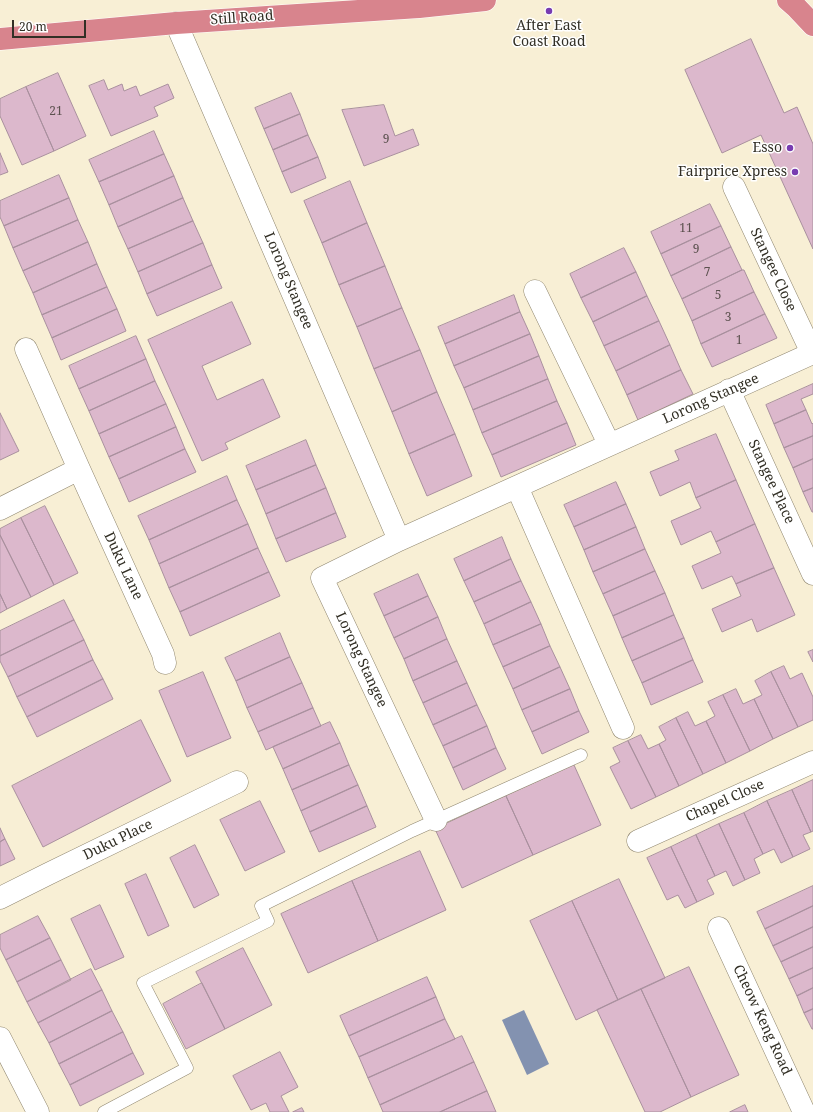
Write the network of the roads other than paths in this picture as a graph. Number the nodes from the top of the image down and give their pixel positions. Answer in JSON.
{"nodes":[{"id":1,"x":485,"y":0,"type":"edge"},
{"id":2,"x":788,"y":0,"type":"edge"},
{"id":3,"x":176,"y":23,"type":"junction"},
{"id":4,"x":813,"y":25,"type":"edge"},
{"id":5,"x":0,"y":39,"type":"edge"},
{"id":6,"x":734,"y":187,"type":"dead end"},
{"id":7,"x":535,"y":291,"type":"dead end"},
{"id":8,"x":26,"y":349,"type":"dead end"},
{"id":9,"x":813,"y":353,"type":"edge"},
{"id":10,"x":729,"y":390,"type":"junction"},
{"id":11,"x":609,"y":444,"type":"junction"},
{"id":12,"x":79,"y":469,"type":"junction"},
{"id":13,"x":517,"y":487,"type":"junction"},
{"id":14,"x":0,"y":509,"type":"edge"},
{"id":15,"x":399,"y":540,"type":"junction"},
{"id":16,"x":813,"y":574,"type":"edge"},
{"id":17,"x":165,"y":663,"type":"dead end"},
{"id":18,"x":623,"y":728,"type":"dead end"},
{"id":19,"x":581,"y":755,"type":"dead end"},
{"id":20,"x":813,"y":762,"type":"edge"},
{"id":21,"x":237,"y":782,"type":"dead end"},
{"id":22,"x":436,"y":820,"type":"junction"},
{"id":23,"x":638,"y":841,"type":"dead end"},
{"id":24,"x":0,"y":898,"type":"edge"},
{"id":25,"x":719,"y":928,"type":"dead end"},
{"id":26,"x":0,"y":1038,"type":"edge"},
{"id":27,"x":38,"y":1112,"type":"edge"},
{"id":28,"x":104,"y":1112,"type":"edge"},
{"id":29,"x":804,"y":1112,"type":"edge"}],
"edges":[{"from":1,"to":3,"type":"highway","name":"Still Road"},
{"from":2,"to":4,"type":"highway"},
{"from":3,"to":5,"type":"highway","name":"Still Road"},
{"from":3,"to":15,"type":"street","name":"Lorong Stangee"},
{"from":6,"to":9,"type":"street","name":"Stangee Close"},
{"from":7,"to":11,"type":"street"},
{"from":8,"to":12,"type":"street","name":"Duku Lane"},
{"from":9,"to":10,"type":"street","name":"Lorong Stangee"},
{"from":10,"to":11,"type":"street","name":"Lorong Stangee"},
{"from":10,"to":16,"type":"street","name":"Stangee Place"},
{"from":11,"to":13,"type":"street","name":"Lorong Stangee"},
{"from":12,"to":14,"type":"street"},
{"from":12,"to":17,"type":"street","name":"Duku Lane"},
{"from":13,"to":15,"type":"street","name":"Lorong Stangee"},
{"from":13,"to":18,"type":"street"},
{"from":15,"to":22,"type":"street","name":"Lorong Stangee"},
{"from":19,"to":22,"type":"lane"},
{"from":20,"to":23,"type":"street","name":"Chapel Close"},
{"from":21,"to":24,"type":"street","name":"Duku Place"},
{"from":22,"to":28,"type":"lane"},
{"from":25,"to":29,"type":"street","name":"Cheow Keng Road"},
{"from":26,"to":27,"type":"street"}]}
